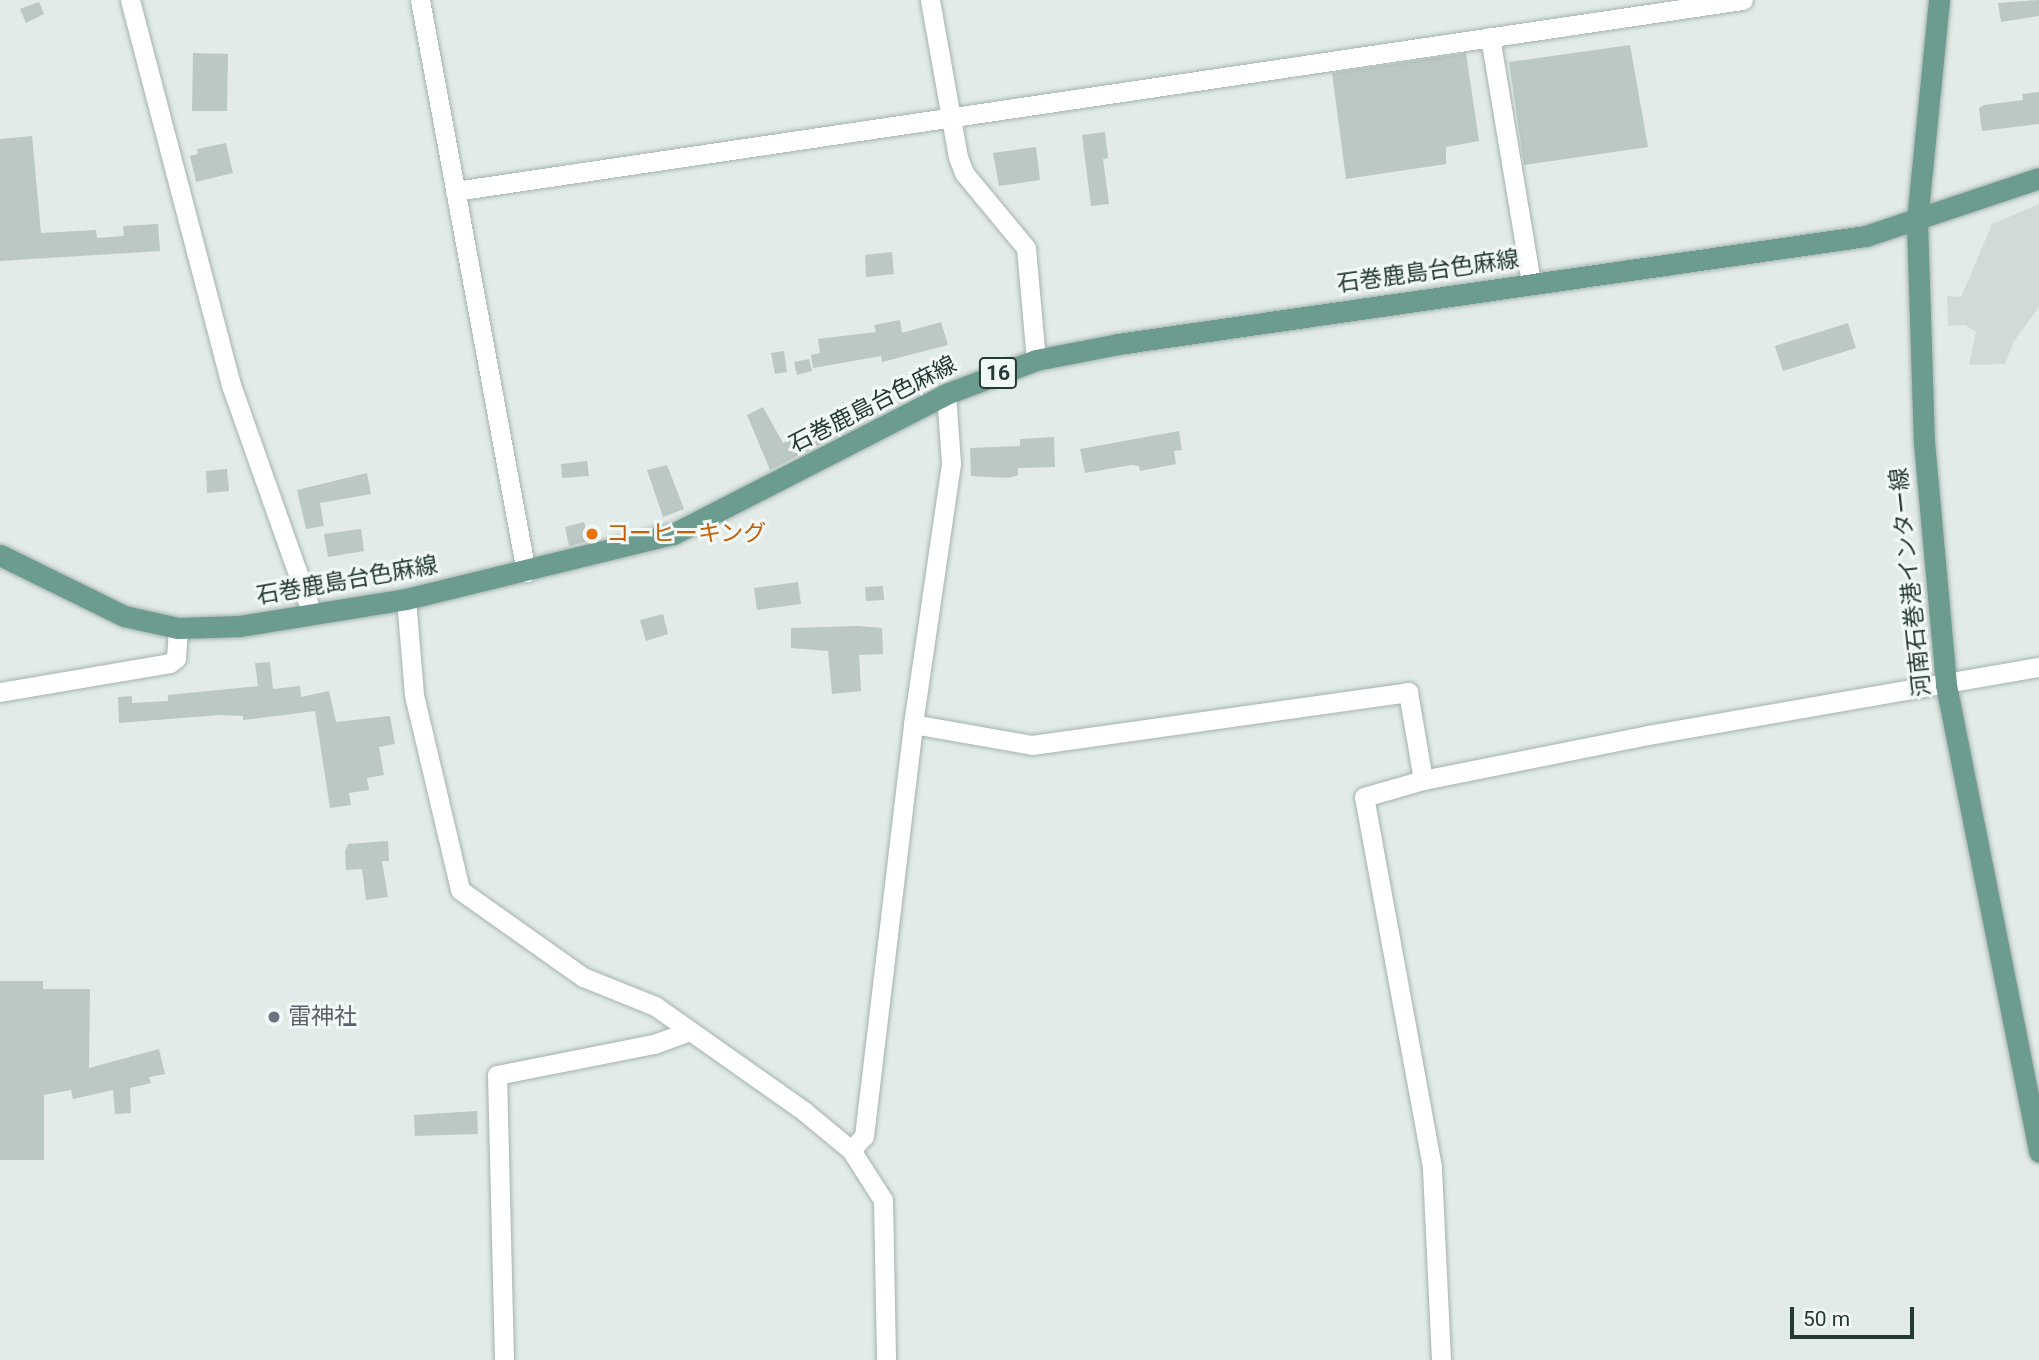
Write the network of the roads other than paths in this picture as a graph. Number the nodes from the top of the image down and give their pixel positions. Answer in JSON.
{"nodes":[{"id":1,"x":130,"y":0,"type":"edge"},
{"id":2,"x":420,"y":0,"type":"edge"},
{"id":3,"x":930,"y":0,"type":"edge"},
{"id":4,"x":1743,"y":0,"type":"edge"},
{"id":5,"x":1939,"y":0,"type":"edge"},
{"id":6,"x":1490,"y":37,"type":"junction"},
{"id":7,"x":948,"y":116,"type":"junction"},
{"id":8,"x":2039,"y":178,"type":"edge"},
{"id":9,"x":455,"y":191,"type":"junction"},
{"id":10,"x":1917,"y":222,"type":"junction"},
{"id":11,"x":1531,"y":283,"type":"junction"},
{"id":12,"x":1036,"y":360,"type":"junction"},
{"id":13,"x":946,"y":394,"type":"junction"},
{"id":14,"x":0,"y":555,"type":"edge"},
{"id":15,"x":526,"y":572,"type":"junction"},
{"id":16,"x":406,"y":599,"type":"junction"},
{"id":17,"x":312,"y":614,"type":"junction"},
{"id":18,"x":178,"y":628,"type":"junction"},
{"id":19,"x":2039,"y":667,"type":"edge"},
{"id":20,"x":1946,"y":685,"type":"junction"},
{"id":21,"x":0,"y":692,"type":"edge"},
{"id":22,"x":913,"y":724,"type":"junction"},
{"id":23,"x":1423,"y":780,"type":"junction"},
{"id":24,"x":689,"y":1031,"type":"junction"},
{"id":25,"x":851,"y":1150,"type":"junction"},
{"id":26,"x":2039,"y":1152,"type":"edge"},
{"id":27,"x":504,"y":1360,"type":"edge"},
{"id":28,"x":886,"y":1360,"type":"edge"},
{"id":29,"x":1441,"y":1360,"type":"edge"}],
"edges":[{"from":1,"to":17,"type":"street"},
{"from":2,"to":9,"type":"street"},
{"from":3,"to":7,"type":"street"},
{"from":4,"to":6,"type":"street"},
{"from":5,"to":10,"type":"main road","name":"河南石巻港インター線"},
{"from":6,"to":7,"type":"street"},
{"from":6,"to":11,"type":"street"},
{"from":7,"to":9,"type":"street"},
{"from":7,"to":12,"type":"street"},
{"from":8,"to":10,"type":"main road","name":"石巻鹿島台色麻線","number":"16"},
{"from":9,"to":15,"type":"street"},
{"from":10,"to":11,"type":"main road","name":"石巻鹿島台色麻線","number":"16"},
{"from":10,"to":20,"type":"main road","name":"河南石巻港インター線"},
{"from":11,"to":12,"type":"main road","name":"石巻鹿島台色麻線","number":"16"},
{"from":12,"to":13,"type":"main road","name":"石巻鹿島台色麻線","number":"16"},
{"from":13,"to":15,"type":"main road","name":"石巻鹿島台色麻線","number":"16"},
{"from":13,"to":22,"type":"street"},
{"from":14,"to":18,"type":"main road","name":"石巻鹿島台色麻線","number":"16"},
{"from":15,"to":16,"type":"main road","name":"石巻鹿島台色麻線","number":"16"},
{"from":16,"to":17,"type":"main road","name":"石巻鹿島台色麻線","number":"16"},
{"from":16,"to":24,"type":"street"},
{"from":17,"to":18,"type":"main road","name":"石巻鹿島台色麻線","number":"16"},
{"from":18,"to":21,"type":"street"},
{"from":19,"to":20,"type":"street"},
{"from":20,"to":23,"type":"street"},
{"from":20,"to":26,"type":"main road","name":"河南石巻港インター線"},
{"from":22,"to":23,"type":"street"},
{"from":22,"to":25,"type":"street"},
{"from":23,"to":29,"type":"street"},
{"from":24,"to":25,"type":"street"},
{"from":24,"to":27,"type":"street"},
{"from":25,"to":28,"type":"street"}]}
